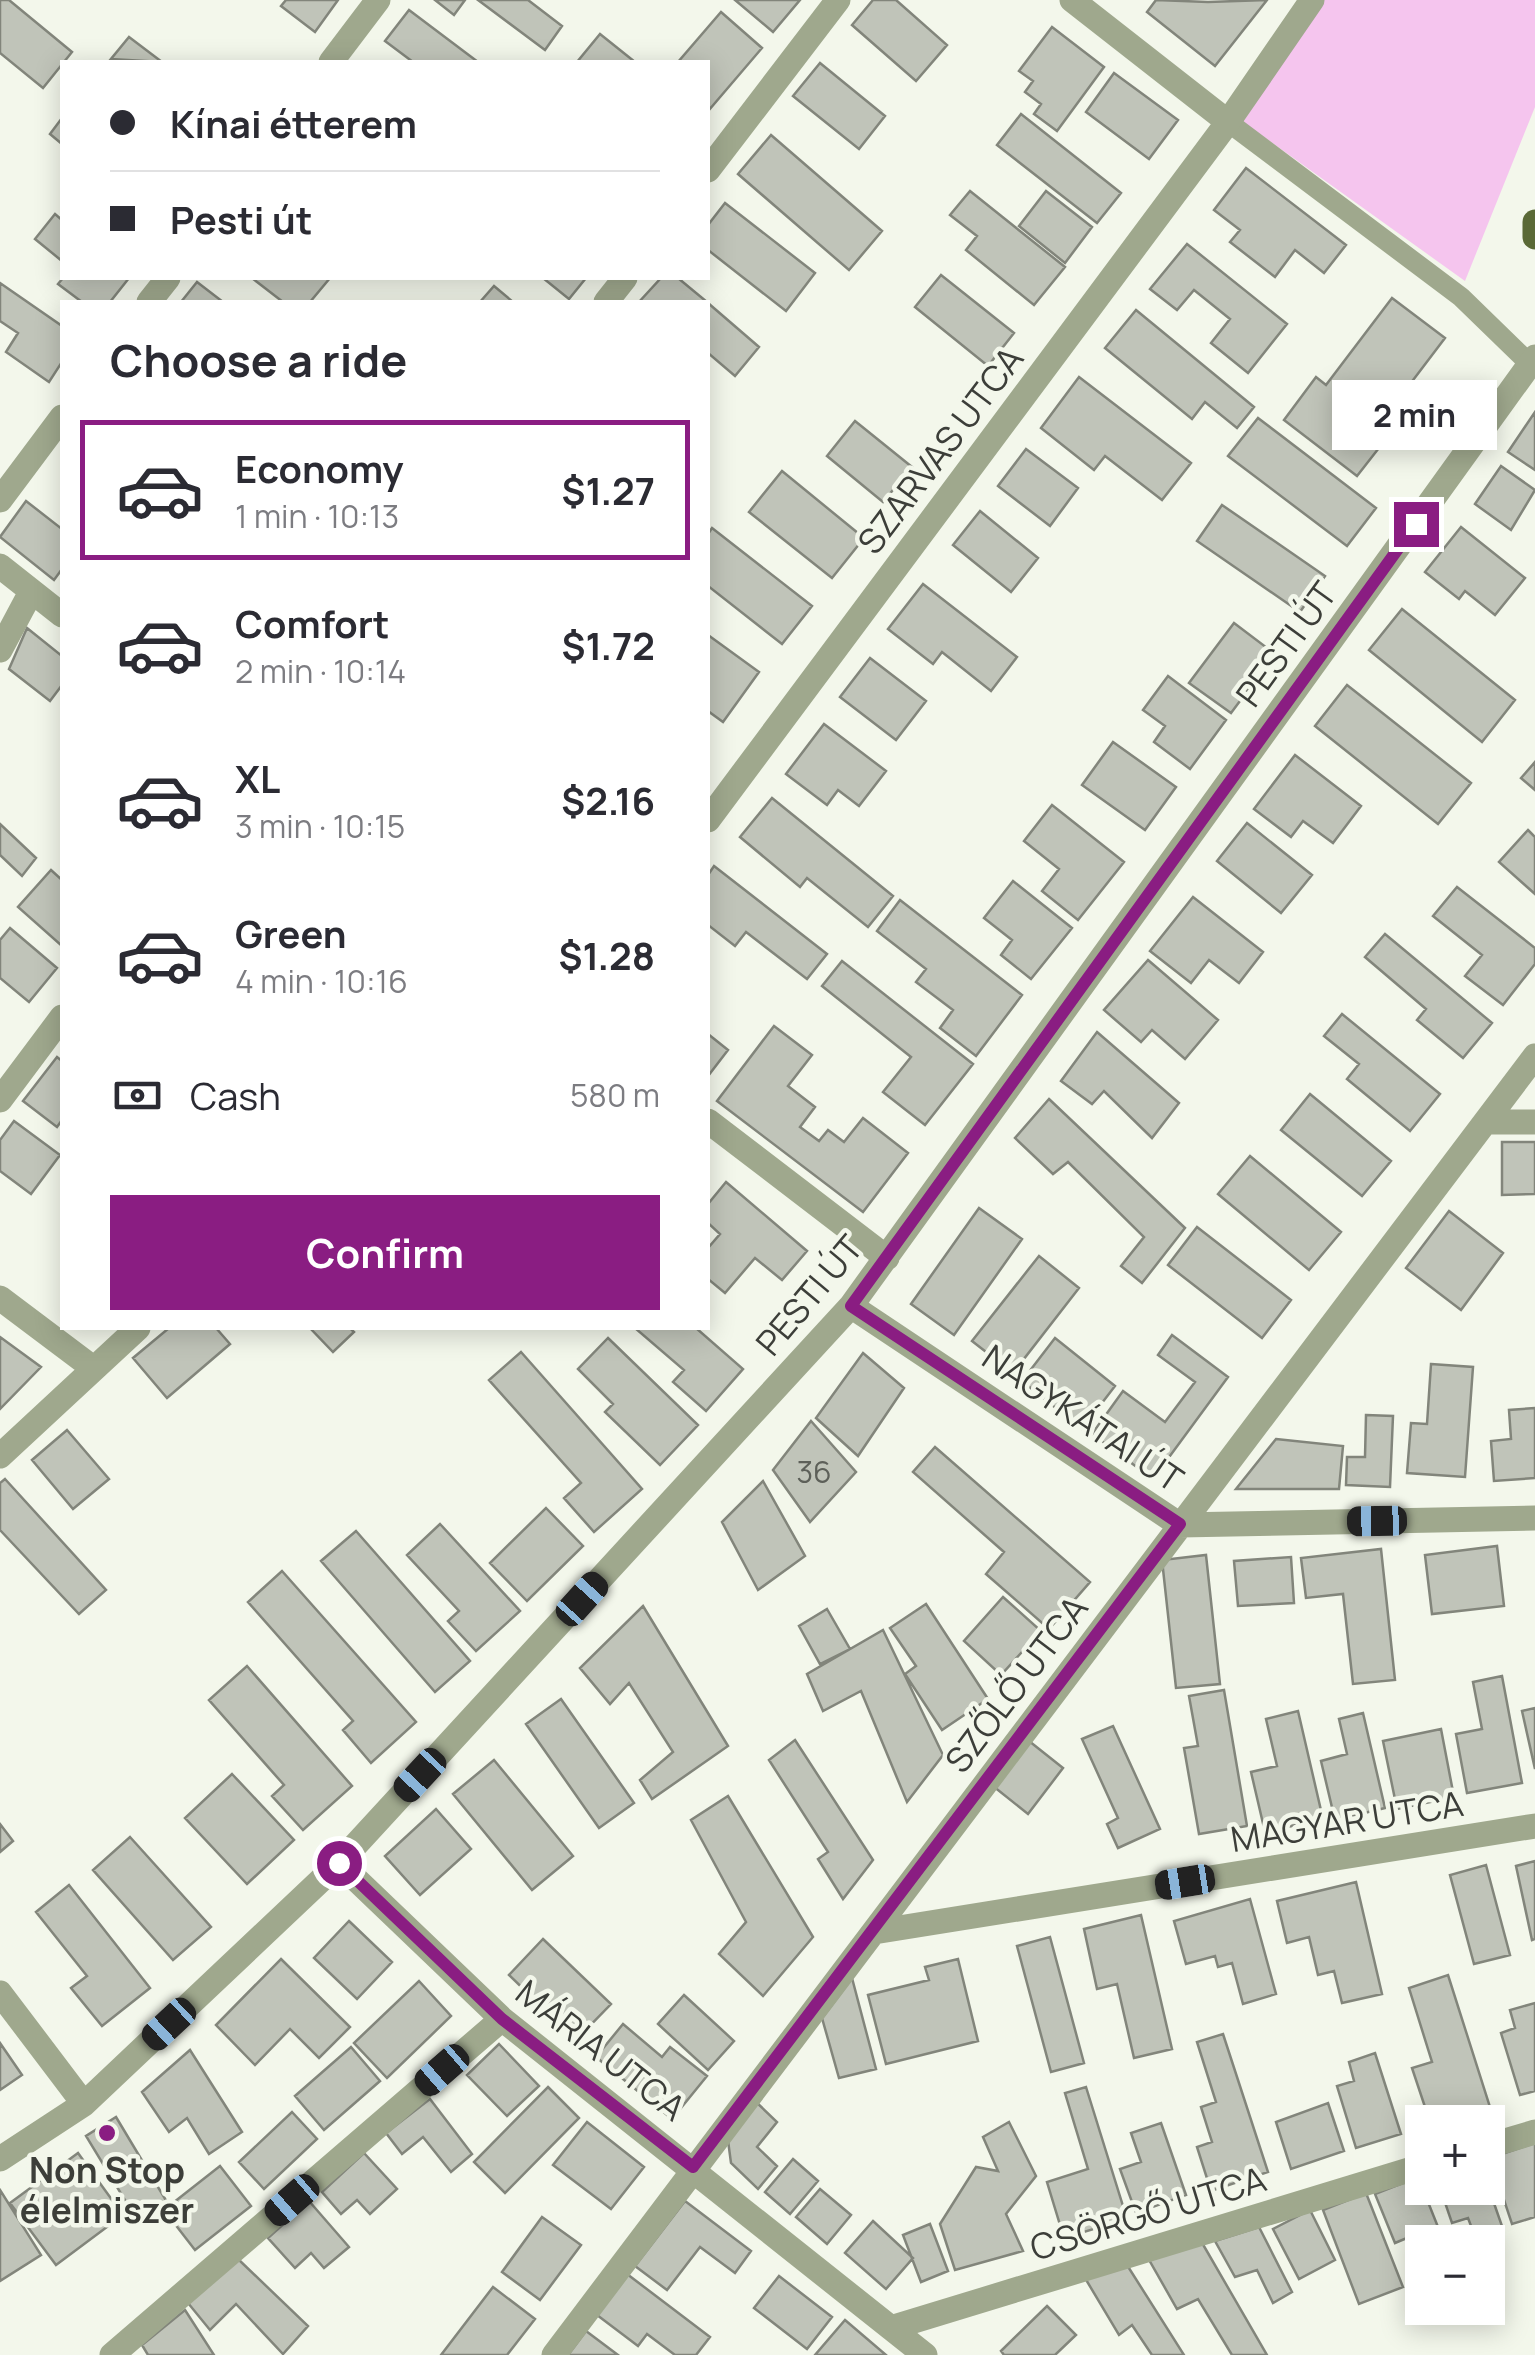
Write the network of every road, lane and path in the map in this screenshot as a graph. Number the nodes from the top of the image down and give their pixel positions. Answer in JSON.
{"nodes":[{"id":1,"x":378,"y":0,"type":"edge"},
{"id":2,"x":838,"y":0,"type":"edge"},
{"id":3,"x":1072,"y":0,"type":"edge"},
{"id":4,"x":1312,"y":0,"type":"edge"},
{"id":5,"x":333,"y":60,"type":"edge"},
{"id":6,"x":1228,"y":122,"type":"junction"},
{"id":7,"x":710,"y":167,"type":"edge"},
{"id":8,"x":1535,"y":222,"type":"edge"},
{"id":9,"x":1535,"y":236,"type":"edge"},
{"id":10,"x":623,"y":280,"type":"edge"},
{"id":11,"x":608,"y":300,"type":"edge"},
{"id":12,"x":1533,"y":360,"type":"edge"},
{"id":13,"x":60,"y":421,"type":"edge"},
{"id":14,"x":0,"y":500,"type":"edge"},
{"id":15,"x":0,"y":566,"type":"edge"},
{"id":16,"x":31,"y":592,"type":"junction"},
{"id":17,"x":60,"y":614,"type":"edge"},
{"id":18,"x":0,"y":650,"type":"edge"},
{"id":19,"x":710,"y":817,"type":"edge"},
{"id":20,"x":60,"y":1020,"type":"edge"},
{"id":21,"x":1535,"y":1056,"type":"edge"},
{"id":22,"x":0,"y":1100,"type":"edge"},
{"id":23,"x":1487,"y":1122,"type":"junction"},
{"id":24,"x":1535,"y":1122,"type":"edge"},
{"id":25,"x":710,"y":1123,"type":"edge"},
{"id":26,"x":888,"y":1258,"type":"junction"},
{"id":27,"x":0,"y":1298,"type":"edge"},
{"id":28,"x":851,"y":1306,"type":"junction"},
{"id":29,"x":136,"y":1330,"type":"edge"},
{"id":30,"x":93,"y":1368,"type":"junction"},
{"id":31,"x":0,"y":1456,"type":"edge"},
{"id":32,"x":1535,"y":1518,"type":"edge"},
{"id":33,"x":1180,"y":1524,"type":"junction"},
{"id":34,"x":1535,"y":1826,"type":"edge"},
{"id":35,"x":339,"y":1863,"type":"junction"},
{"id":36,"x":874,"y":1932,"type":"junction"},
{"id":37,"x":0,"y":1993,"type":"edge"},
{"id":38,"x":502,"y":2019,"type":"junction"},
{"id":39,"x":84,"y":2104,"type":"junction"},
{"id":40,"x":1535,"y":2132,"type":"edge"},
{"id":41,"x":1505,"y":2141,"type":"edge"},
{"id":42,"x":0,"y":2158,"type":"edge"},
{"id":43,"x":693,"y":2167,"type":"junction"},
{"id":44,"x":1405,"y":2171,"type":"edge"},
{"id":45,"x":894,"y":2327,"type":"junction"},
{"id":46,"x":112,"y":2355,"type":"edge"},
{"id":47,"x":554,"y":2355,"type":"edge"},
{"id":48,"x":925,"y":2355,"type":"edge"}],
"edges":[{"from":1,"to":5,"type":"street"},
{"from":2,"to":7,"type":"street"},
{"from":3,"to":6,"type":"street"},
{"from":4,"to":6,"type":"street","name":"SZARVAS UTCA"},
{"from":6,"to":12,"type":"street"},
{"from":6,"to":19,"type":"street","name":"SZARVAS UTCA"},
{"from":8,"to":9,"type":"main road"},
{"from":10,"to":11,"type":"street"},
{"from":12,"to":26,"type":"street","name":"PESTI ÚT"},
{"from":13,"to":14,"type":"street"},
{"from":15,"to":16,"type":"street"},
{"from":16,"to":17,"type":"street"},
{"from":16,"to":18,"type":"street"},
{"from":20,"to":22,"type":"street"},
{"from":21,"to":23,"type":"street","name":"SZŐLŐ UTCA"},
{"from":23,"to":24,"type":"street"},
{"from":23,"to":33,"type":"street","name":"SZŐLŐ UTCA"},
{"from":25,"to":26,"type":"street"},
{"from":26,"to":28,"type":"street","name":"PESTI ÚT"},
{"from":27,"to":30,"type":"street"},
{"from":28,"to":33,"type":"street","name":"NAGYKÁTAI ÚT"},
{"from":28,"to":35,"type":"street","name":"PESTI ÚT"},
{"from":29,"to":30,"type":"street"},
{"from":30,"to":31,"type":"street"},
{"from":32,"to":33,"type":"street","name":"NAGYKÁTAI ÚT"},
{"from":33,"to":36,"type":"street","name":"SZŐLŐ UTCA"},
{"from":34,"to":36,"type":"street","name":"MAGYAR UTCA"},
{"from":35,"to":38,"type":"street","name":"MÁRIA UTCA"},
{"from":35,"to":39,"type":"street","name":"PESTI ÚT"},
{"from":36,"to":43,"type":"street","name":"SZŐLŐ UTCA"},
{"from":37,"to":39,"type":"street"},
{"from":38,"to":43,"type":"street","name":"MÁRIA UTCA"},
{"from":38,"to":46,"type":"street"},
{"from":39,"to":42,"type":"street","name":"PESTI ÚT"},
{"from":40,"to":41,"type":"street"},
{"from":43,"to":45,"type":"street","name":"MÁRIA UTCA"},
{"from":43,"to":47,"type":"street","name":"SZŐLŐ UTCA"},
{"from":44,"to":45,"type":"street","name":"CSÖRGŐ UTCA"},
{"from":45,"to":48,"type":"street","name":"MÁRIA UTCA"}]}
